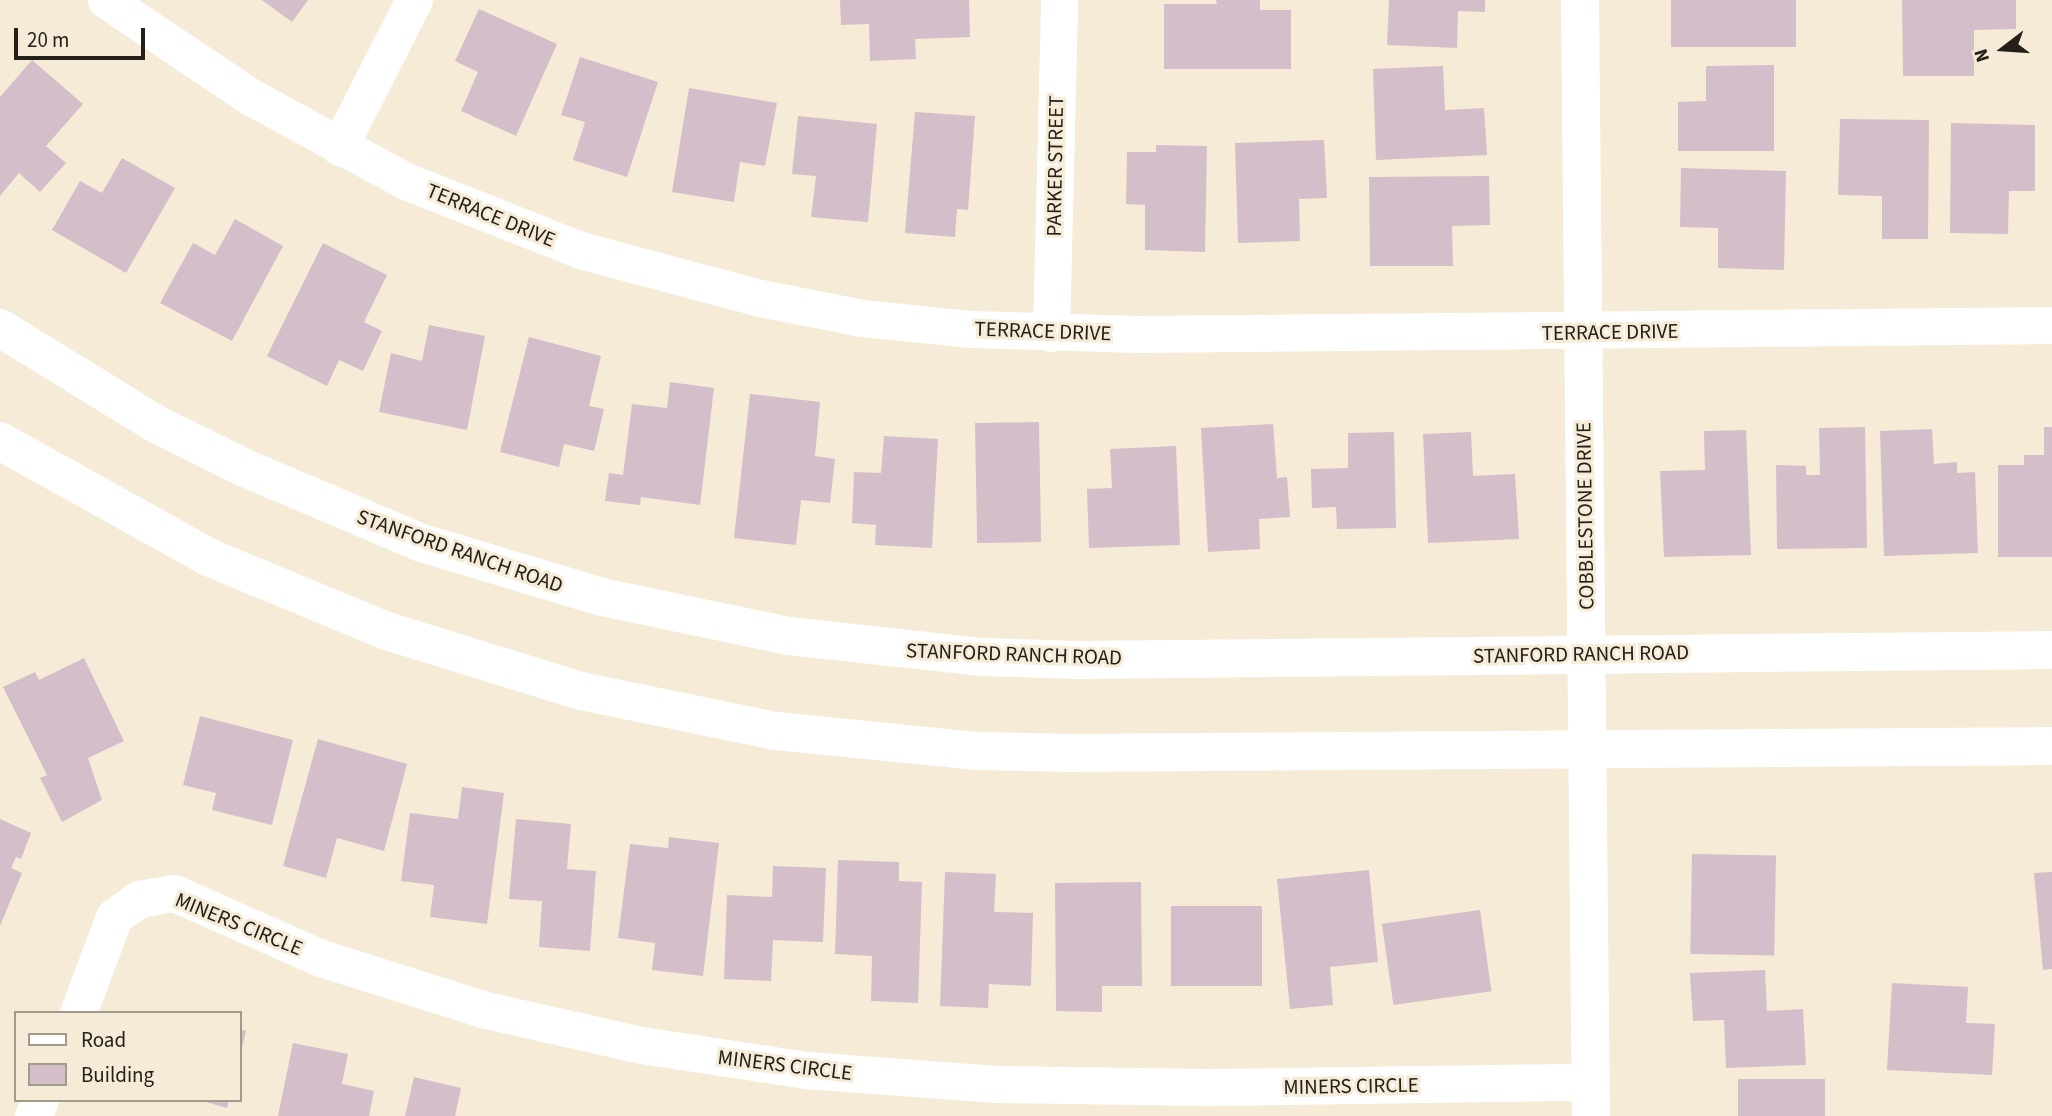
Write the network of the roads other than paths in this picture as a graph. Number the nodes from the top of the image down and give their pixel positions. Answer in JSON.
{"nodes":[{"id":1,"x":106,"y":0,"type":"edge"},
{"id":2,"x":415,"y":0,"type":"edge"},
{"id":3,"x":1059,"y":0,"type":"edge"},
{"id":4,"x":1580,"y":0,"type":"edge"},
{"id":5,"x":339,"y":147,"type":"junction"},
{"id":6,"x":2052,"y":326,"type":"edge"},
{"id":7,"x":0,"y":328,"type":"edge"},
{"id":8,"x":1583,"y":332,"type":"junction"},
{"id":9,"x":1051,"y":333,"type":"junction"},
{"id":10,"x":0,"y":440,"type":"edge"},
{"id":11,"x":2052,"y":650,"type":"edge"},
{"id":12,"x":1586,"y":654,"type":"junction"},
{"id":13,"x":2052,"y":746,"type":"edge"},
{"id":14,"x":1586,"y":750,"type":"junction"},
{"id":15,"x":79,"y":1011,"type":"edge"},
{"id":16,"x":1590,"y":1099,"type":"edge"}],
"edges":[{"from":1,"to":5,"type":"street","name":"TERRACE DRIVE"},
{"from":2,"to":5,"type":"street"},
{"from":3,"to":9,"type":"street","name":"PARKER STREET"},
{"from":4,"to":8,"type":"main road","name":"COBBLESTONE DRIVE"},
{"from":5,"to":9,"type":"street","name":"TERRACE DRIVE"},
{"from":6,"to":8,"type":"street","name":"TERRACE DRIVE"},
{"from":7,"to":12,"type":"main road","name":"STANFORD RANCH ROAD"},
{"from":8,"to":9,"type":"street","name":"TERRACE DRIVE"},
{"from":8,"to":12,"type":"main road","name":"COBBLESTONE DRIVE"},
{"from":10,"to":14,"type":"main road"},
{"from":11,"to":12,"type":"main road","name":"STANFORD RANCH ROAD"},
{"from":12,"to":14,"type":"main road","name":"COBBLESTONE DRIVE"},
{"from":13,"to":14,"type":"main road"},
{"from":14,"to":16,"type":"main road","name":"COBBLESTONE DRIVE"},
{"from":15,"to":16,"type":"street","name":"MINERS CIRCLE"}]}
